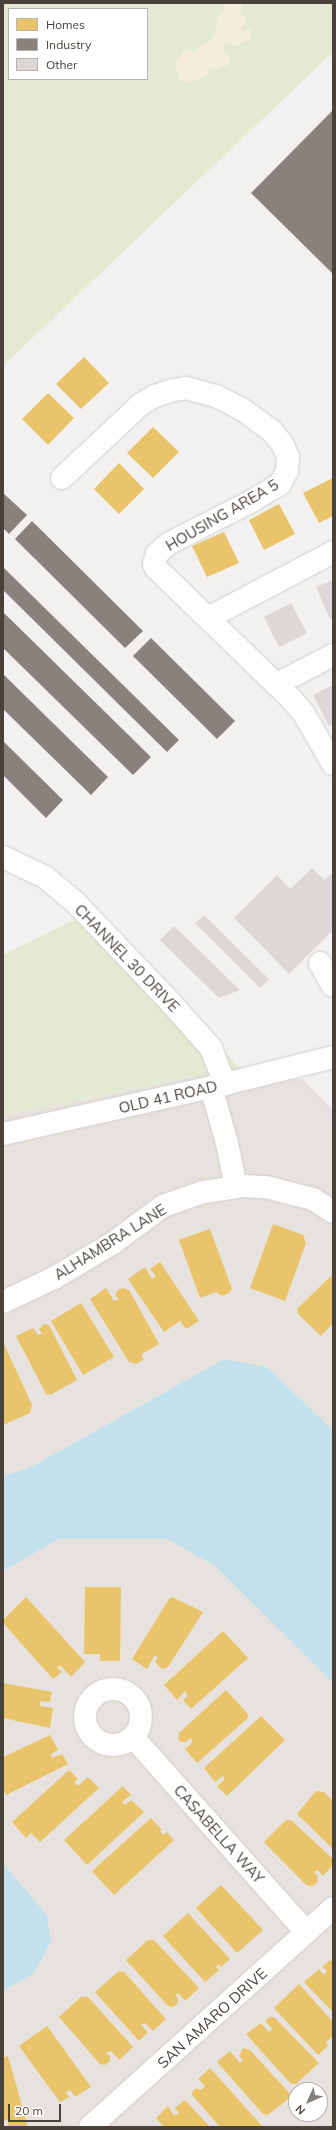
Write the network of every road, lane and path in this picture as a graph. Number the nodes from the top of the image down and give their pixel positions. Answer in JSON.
{"nodes":[{"id":1,"x":62,"y":478,"type":"dead end"},
{"id":2,"x":333,"y":552,"type":"edge"},
{"id":3,"x":208,"y":618,"type":"junction"},
{"id":4,"x":333,"y":655,"type":"edge"},
{"id":5,"x":277,"y":684,"type":"junction"},
{"id":6,"x":333,"y":764,"type":"edge"},
{"id":7,"x":3,"y":857,"type":"edge"},
{"id":8,"x":320,"y":963,"type":"dead end"},
{"id":9,"x":333,"y":986,"type":"edge"},
{"id":10,"x":333,"y":1057,"type":"edge"},
{"id":11,"x":218,"y":1085,"type":"junction"},
{"id":12,"x":3,"y":1134,"type":"edge"},
{"id":13,"x":236,"y":1187,"type":"junction"},
{"id":14,"x":333,"y":1212,"type":"edge"},
{"id":15,"x":3,"y":1302,"type":"edge"},
{"id":16,"x":133,"y":1736,"type":"dead end"},
{"id":17,"x":333,"y":1908,"type":"edge"},
{"id":18,"x":306,"y":1932,"type":"junction"},
{"id":19,"x":90,"y":2127,"type":"edge"}],
"edges":[{"from":1,"to":3,"type":"street","name":"HOUSING AREA 5"},
{"from":2,"to":3,"type":"street"},
{"from":3,"to":5,"type":"street","name":"HOUSING AREA 5"},
{"from":4,"to":5,"type":"street"},
{"from":5,"to":6,"type":"street","name":"HOUSING AREA 5"},
{"from":7,"to":11,"type":"street","name":"CHANNEL 30 DRIVE"},
{"from":8,"to":9,"type":"street"},
{"from":10,"to":11,"type":"street","name":"OLD 41 ROAD"},
{"from":11,"to":12,"type":"street","name":"OLD 41 ROAD"},
{"from":11,"to":13,"type":"street","name":"CHANNEL 30 DRIVE"},
{"from":13,"to":14,"type":"street","name":"ALHAMBRA LANE"},
{"from":13,"to":15,"type":"street","name":"ALHAMBRA LANE"},
{"from":16,"to":18,"type":"street","name":"CASABELLA WAY"},
{"from":17,"to":18,"type":"street","name":"SAN AMARO DRIVE"},
{"from":18,"to":19,"type":"street","name":"SAN AMARO DRIVE"}]}
